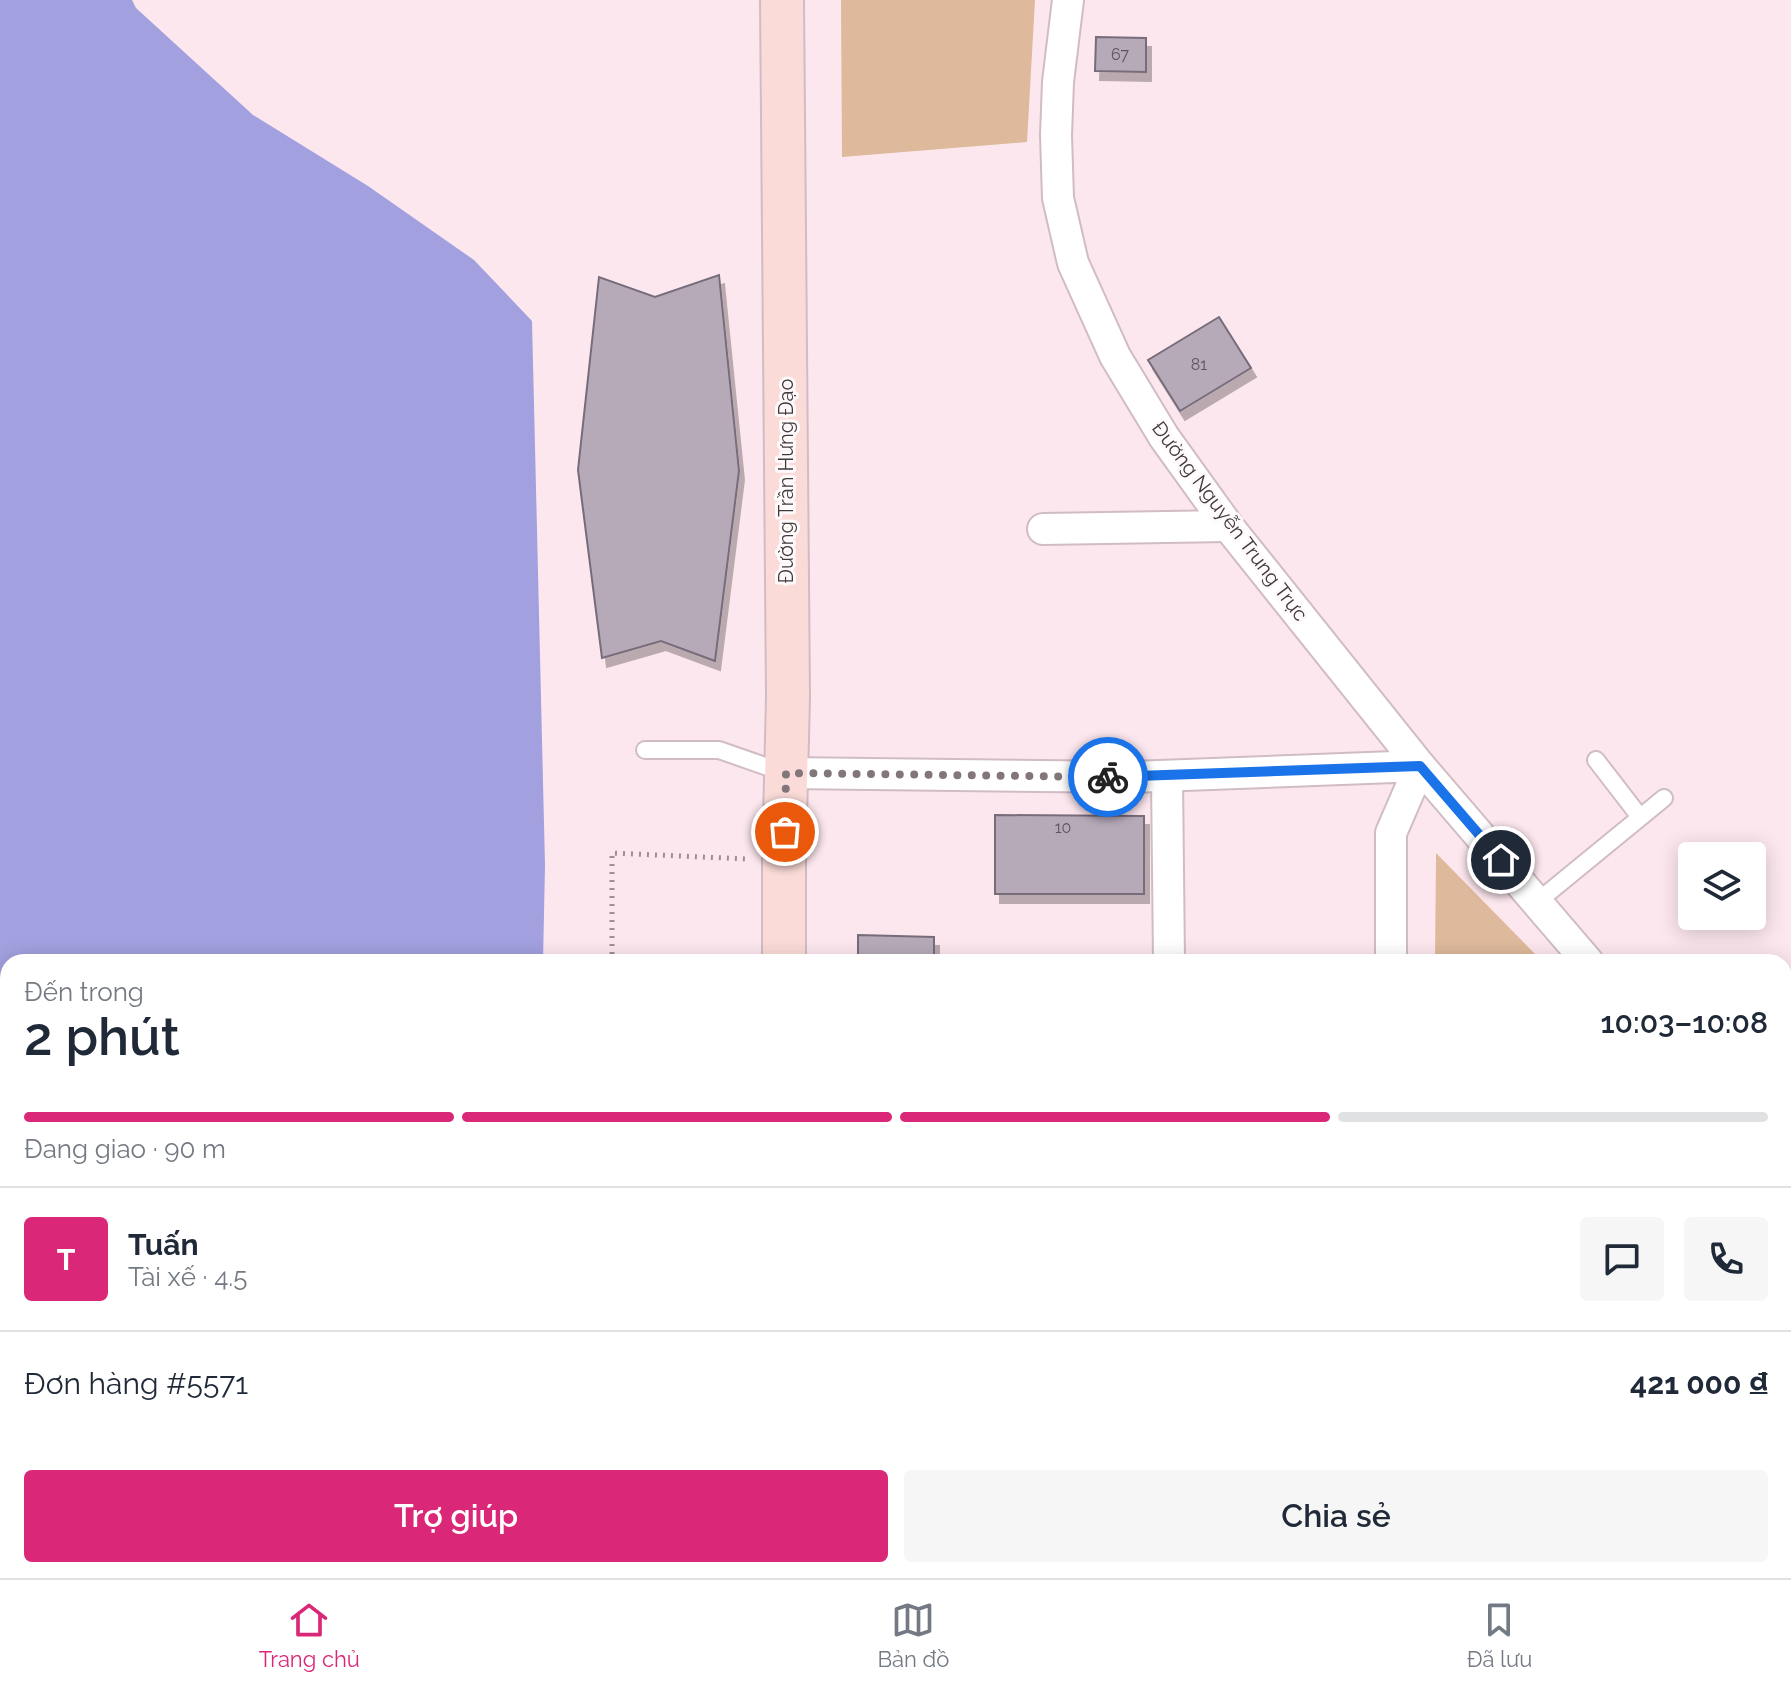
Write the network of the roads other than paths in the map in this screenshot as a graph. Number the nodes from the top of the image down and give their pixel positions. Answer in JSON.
{"nodes":[{"id":1,"x":782,"y":0,"type":"edge"},
{"id":2,"x":1068,"y":0,"type":"edge"},
{"id":3,"x":1228,"y":526,"type":"junction"},
{"id":4,"x":1043,"y":529,"type":"dead end"},
{"id":5,"x":645,"y":750,"type":"dead end"},
{"id":6,"x":1596,"y":760,"type":"dead end"},
{"id":7,"x":1420,"y":766,"type":"junction"},
{"id":8,"x":786,"y":773,"type":"junction"},
{"id":9,"x":1167,"y":776,"type":"junction"},
{"id":10,"x":1664,"y":798,"type":"dead end"},
{"id":11,"x":1640,"y":817,"type":"junction"},
{"id":12,"x":1537,"y":902,"type":"junction"},
{"id":13,"x":784,"y":954,"type":"edge"},
{"id":14,"x":1169,"y":954,"type":"edge"},
{"id":15,"x":1391,"y":954,"type":"edge"},
{"id":16,"x":1581,"y":954,"type":"edge"}],
"edges":[{"from":1,"to":8,"type":"main road","name":"Đường Trần Hưng Đạo"},
{"from":2,"to":3,"type":"street","name":"Đường Nguyễn Trung Trực"},
{"from":3,"to":4,"type":"street"},
{"from":3,"to":7,"type":"street","name":"Đường Nguyễn Trung Trực"},
{"from":5,"to":8,"type":"lane"},
{"from":6,"to":11,"type":"lane"},
{"from":7,"to":9,"type":"street"},
{"from":7,"to":12,"type":"street","name":"Đường Nguyễn Trung Trực"},
{"from":7,"to":15,"type":"street"},
{"from":8,"to":9,"type":"street"},
{"from":8,"to":13,"type":"main road","name":"Đường Trần Hưng Đạo"},
{"from":9,"to":14,"type":"street"},
{"from":10,"to":11,"type":"lane"},
{"from":11,"to":12,"type":"lane"},
{"from":12,"to":16,"type":"street","name":"Đường Nguyễn Trung Trực"}]}
